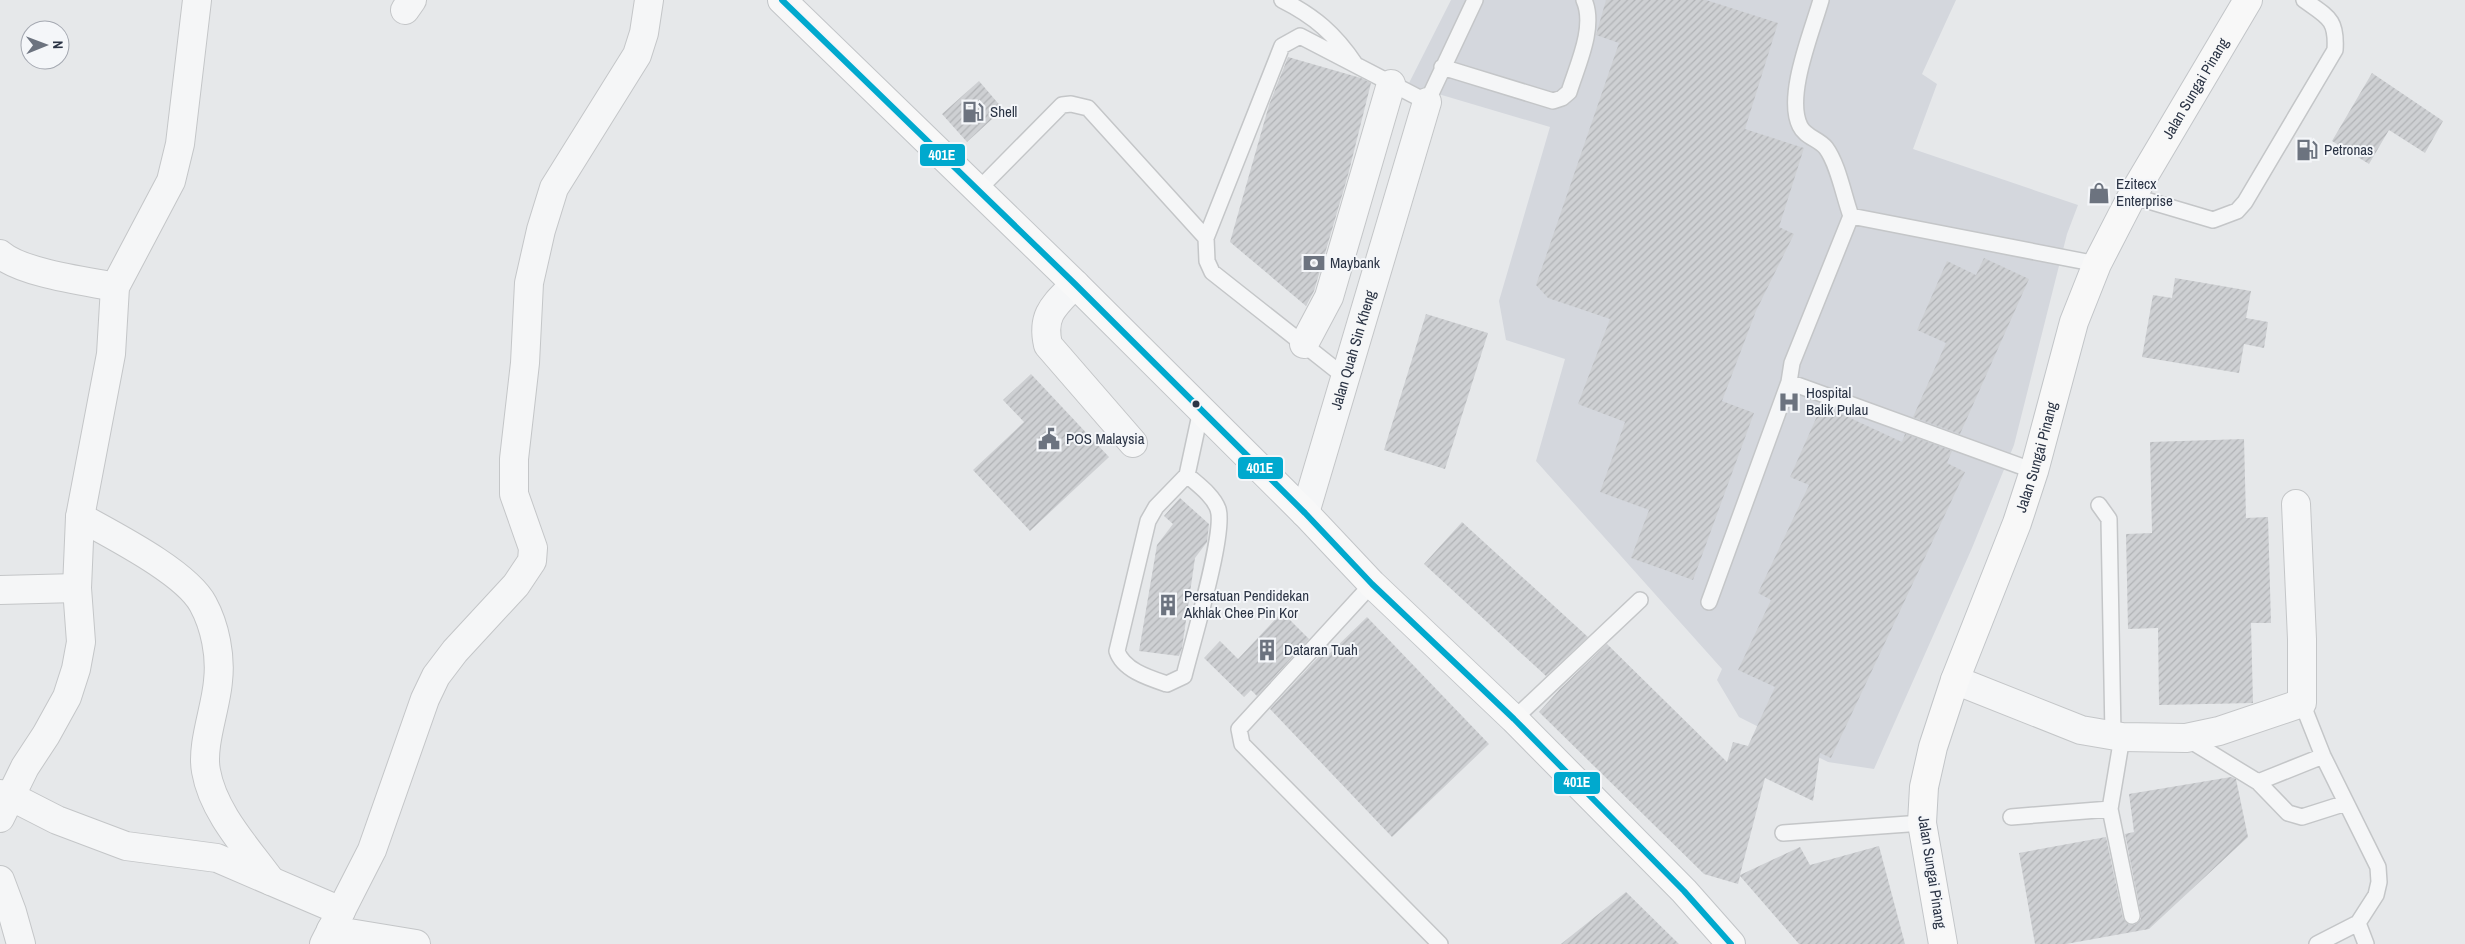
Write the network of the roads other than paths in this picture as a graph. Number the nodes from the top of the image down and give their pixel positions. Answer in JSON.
{"nodes":[{"id":1,"x":197,"y":0,"type":"edge"},
{"id":2,"x":649,"y":0,"type":"edge"},
{"id":3,"x":782,"y":0,"type":"edge"},
{"id":4,"x":1282,"y":0,"type":"edge"},
{"id":5,"x":1475,"y":0,"type":"edge"},
{"id":6,"x":1584,"y":0,"type":"edge"},
{"id":7,"x":1821,"y":0,"type":"edge"},
{"id":8,"x":2248,"y":0,"type":"edge"},
{"id":9,"x":2304,"y":0,"type":"edge"},
{"id":10,"x":1355,"y":65,"type":"junction"},
{"id":11,"x":1442,"y":67,"type":"junction"},
{"id":12,"x":1391,"y":84,"type":"junction"},
{"id":13,"x":1427,"y":102,"type":"junction"},
{"id":14,"x":978,"y":190,"type":"junction"},
{"id":15,"x":2132,"y":196,"type":"junction"},
{"id":16,"x":1851,"y":216,"type":"junction"},
{"id":17,"x":1206,"y":238,"type":"junction"},
{"id":18,"x":0,"y":254,"type":"edge"},
{"id":19,"x":2097,"y":264,"type":"junction"},
{"id":20,"x":1075,"y":284,"type":"junction"},
{"id":21,"x":115,"y":287,"type":"junction"},
{"id":22,"x":1304,"y":344,"type":"junction"},
{"id":23,"x":1345,"y":377,"type":"junction"},
{"id":24,"x":1789,"y":382,"type":"junction"},
{"id":25,"x":1201,"y":410,"type":"junction"},
{"id":26,"x":1133,"y":443,"type":"dead end"},
{"id":27,"x":2034,"y":472,"type":"junction"},
{"id":28,"x":1187,"y":475,"type":"junction"},
{"id":29,"x":2296,"y":504,"type":"dead end"},
{"id":30,"x":2099,"y":505,"type":"dead end"},
{"id":31,"x":1305,"y":512,"type":"junction"},
{"id":32,"x":80,"y":516,"type":"junction"},
{"id":33,"x":1372,"y":584,"type":"junction"},
{"id":34,"x":77,"y":588,"type":"junction"},
{"id":35,"x":0,"y":590,"type":"edge"},
{"id":36,"x":1640,"y":600,"type":"dead end"},
{"id":37,"x":1709,"y":602,"type":"dead end"},
{"id":38,"x":1955,"y":680,"type":"junction"},
{"id":39,"x":2302,"y":703,"type":"junction"},
{"id":40,"x":1514,"y":719,"type":"junction"},
{"id":41,"x":2118,"y":736,"type":"junction"},
{"id":42,"x":2186,"y":738,"type":"junction"},
{"id":43,"x":2323,"y":756,"type":"junction"},
{"id":44,"x":2258,"y":782,"type":"junction"},
{"id":45,"x":3,"y":803,"type":"edge"},
{"id":46,"x":2346,"y":803,"type":"junction"},
{"id":47,"x":2110,"y":808,"type":"junction"},
{"id":48,"x":2011,"y":817,"type":"dead end"},
{"id":49,"x":1922,"y":823,"type":"junction"},
{"id":50,"x":1783,"y":833,"type":"dead end"},
{"id":51,"x":0,"y":880,"type":"edge"},
{"id":52,"x":271,"y":881,"type":"junction"},
{"id":53,"x":2132,"y":916,"type":"dead end"},
{"id":54,"x":2358,"y":923,"type":"junction"},
{"id":55,"x":332,"y":928,"type":"edge"},
{"id":56,"x":21,"y":944,"type":"edge"},
{"id":57,"x":416,"y":944,"type":"edge"},
{"id":58,"x":1440,"y":944,"type":"edge"},
{"id":59,"x":1731,"y":944,"type":"edge"},
{"id":60,"x":1943,"y":944,"type":"edge"},
{"id":61,"x":2317,"y":944,"type":"edge"},
{"id":62,"x":2366,"y":944,"type":"edge"}],
"edges":[{"from":1,"to":21,"type":"street"},
{"from":2,"to":55,"type":"street"},
{"from":3,"to":14,"type":"main road"},
{"from":4,"to":10,"type":"lane"},
{"from":5,"to":11,"type":"lane"},
{"from":6,"to":11,"type":"lane"},
{"from":7,"to":16,"type":"lane"},
{"from":8,"to":15,"type":"main road","name":"Jalan Sungai Pinang"},
{"from":9,"to":15,"type":"lane"},
{"from":10,"to":12,"type":"lane"},
{"from":10,"to":17,"type":"lane"},
{"from":11,"to":13,"type":"lane"},
{"from":12,"to":13,"type":"lane"},
{"from":12,"to":22,"type":"street"},
{"from":13,"to":23,"type":"street","name":"Jalan Quah Sin Kheng"},
{"from":14,"to":17,"type":"lane"},
{"from":14,"to":20,"type":"main road"},
{"from":15,"to":19,"type":"main road","name":"Jalan Sungai Pinang"},
{"from":16,"to":19,"type":"lane"},
{"from":16,"to":24,"type":"lane"},
{"from":17,"to":22,"type":"lane"},
{"from":18,"to":21,"type":"street"},
{"from":19,"to":27,"type":"main road","name":"Jalan Sungai Pinang"},
{"from":20,"to":25,"type":"main road"},
{"from":20,"to":26,"type":"street"},
{"from":21,"to":32,"type":"street"},
{"from":22,"to":23,"type":"lane"},
{"from":23,"to":31,"type":"street","name":"Jalan Quah Sin Kheng"},
{"from":24,"to":27,"type":"lane"},
{"from":24,"to":37,"type":"lane"},
{"from":25,"to":28,"type":"lane"},
{"from":25,"to":31,"type":"main road"},
{"from":27,"to":38,"type":"main road","name":"Jalan Sungai Pinang"},
{"from":28,"to":28,"type":"lane"},
{"from":29,"to":39,"type":"street"},
{"from":30,"to":41,"type":"lane"},
{"from":31,"to":33,"type":"main road"},
{"from":32,"to":34,"type":"street"},
{"from":32,"to":52,"type":"street"},
{"from":33,"to":40,"type":"main road"},
{"from":33,"to":58,"type":"lane"},
{"from":34,"to":35,"type":"street"},
{"from":34,"to":45,"type":"street"},
{"from":36,"to":40,"type":"lane"},
{"from":38,"to":41,"type":"street"},
{"from":38,"to":49,"type":"main road","name":"Jalan Sungai Pinang"},
{"from":39,"to":42,"type":"street"},
{"from":39,"to":43,"type":"lane"},
{"from":40,"to":59,"type":"main road"},
{"from":41,"to":42,"type":"street"},
{"from":41,"to":47,"type":"lane"},
{"from":42,"to":44,"type":"lane"},
{"from":43,"to":44,"type":"lane"},
{"from":43,"to":46,"type":"lane"},
{"from":44,"to":46,"type":"lane"},
{"from":45,"to":52,"type":"street"},
{"from":46,"to":54,"type":"lane"},
{"from":47,"to":48,"type":"lane"},
{"from":47,"to":53,"type":"lane"},
{"from":49,"to":50,"type":"lane"},
{"from":49,"to":60,"type":"main road","name":"Jalan Sungai Pinang"},
{"from":51,"to":56,"type":"street"},
{"from":52,"to":55,"type":"street"},
{"from":54,"to":61,"type":"lane"},
{"from":54,"to":62,"type":"lane"},
{"from":55,"to":57,"type":"street"}]}
